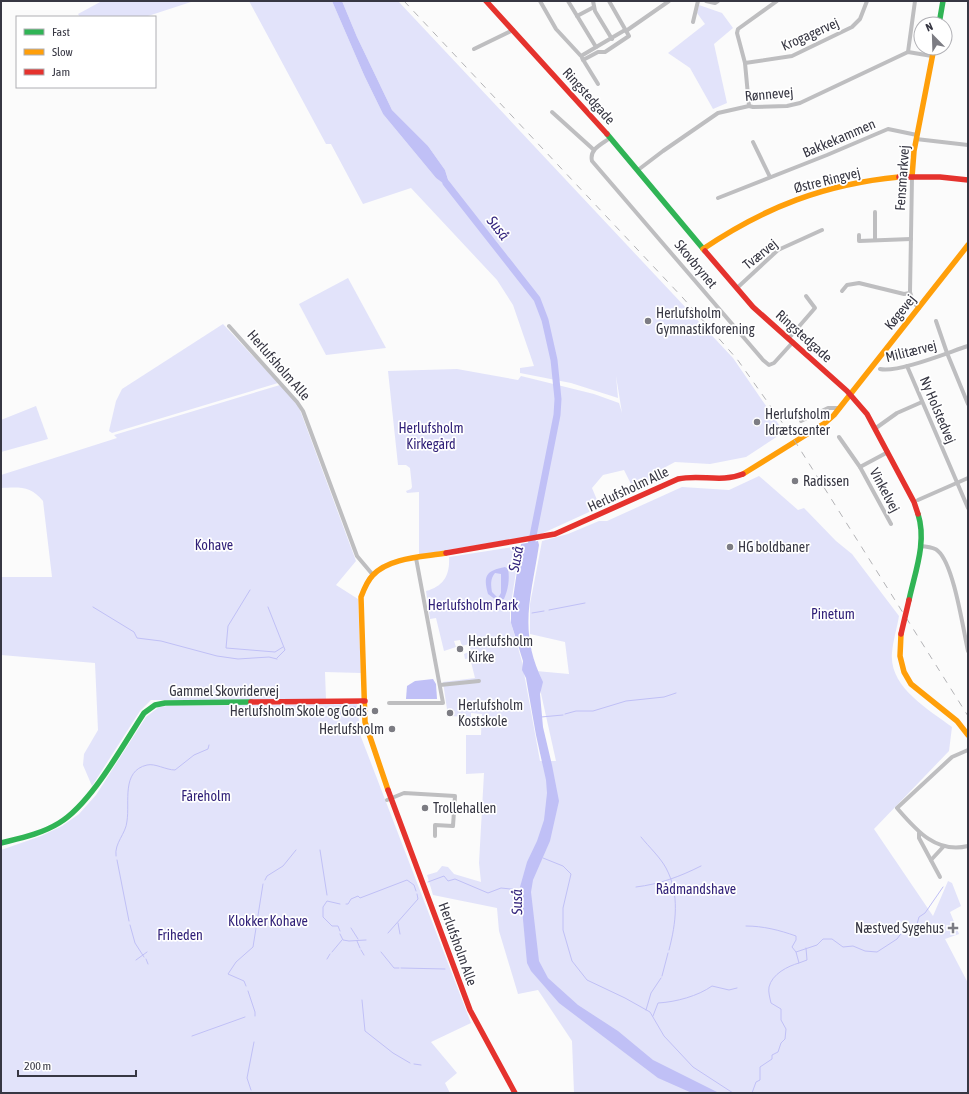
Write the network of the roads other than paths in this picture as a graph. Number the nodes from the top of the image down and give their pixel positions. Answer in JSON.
{"nodes":[{"id":1,"x":486,"y":1,"type":"edge"},
{"id":2,"x":568,"y":1,"type":"edge"},
{"id":3,"x":593,"y":1,"type":"edge"},
{"id":4,"x":609,"y":1,"type":"edge"},
{"id":5,"x":669,"y":1,"type":"edge"},
{"id":6,"x":698,"y":1,"type":"edge"},
{"id":7,"x":706,"y":1,"type":"edge"},
{"id":8,"x":718,"y":1,"type":"edge"},
{"id":9,"x":777,"y":1,"type":"edge"},
{"id":10,"x":868,"y":1,"type":"edge"},
{"id":11,"x":915,"y":1,"type":"edge"},
{"id":12,"x":943,"y":1,"type":"edge"},
{"id":13,"x":542,"y":2,"type":"edge"},
{"id":14,"x":594,"y":7,"type":"junction"},
{"id":15,"x":577,"y":16,"type":"junction"},
{"id":16,"x":940,"y":16,"type":"edge"},
{"id":17,"x":694,"y":22,"type":"dead end"},
{"id":18,"x":513,"y":30,"type":"junction"},
{"id":19,"x":626,"y":31,"type":"junction"},
{"id":20,"x":612,"y":39,"type":"junction"},
{"id":21,"x":596,"y":47,"type":"junction"},
{"id":22,"x":474,"y":49,"type":"dead end"},
{"id":23,"x":908,"y":52,"type":"junction"},
{"id":24,"x":913,"y":53,"type":"edge"},
{"id":25,"x":581,"y":56,"type":"junction"},
{"id":26,"x":932,"y":56,"type":"edge"},
{"id":27,"x":583,"y":60,"type":"junction"},
{"id":28,"x":745,"y":63,"type":"junction"},
{"id":29,"x":598,"y":84,"type":"dead end"},
{"id":30,"x":749,"y":106,"type":"junction"},
{"id":31,"x":552,"y":112,"type":"dead end"},
{"id":32,"x":917,"y":136,"type":"junction"},
{"id":33,"x":610,"y":138,"type":"junction"},
{"id":34,"x":753,"y":142,"type":"dead end"},
{"id":35,"x":968,"y":145,"type":"edge"},
{"id":36,"x":594,"y":150,"type":"junction"},
{"id":37,"x":638,"y":170,"type":"junction"},
{"id":38,"x":770,"y":177,"type":"junction"},
{"id":39,"x":912,"y":177,"type":"junction"},
{"id":40,"x":968,"y":180,"type":"edge"},
{"id":41,"x":718,"y":198,"type":"dead end"},
{"id":42,"x":875,"y":212,"type":"dead end"},
{"id":43,"x":822,"y":230,"type":"dead end"},
{"id":44,"x":859,"y":235,"type":"dead end"},
{"id":45,"x":911,"y":239,"type":"junction"},
{"id":46,"x":875,"y":240,"type":"junction"},
{"id":47,"x":968,"y":246,"type":"edge"},
{"id":48,"x":703,"y":249,"type":"junction"},
{"id":49,"x":737,"y":288,"type":"junction"},
{"id":50,"x":842,"y":291,"type":"dead end"},
{"id":51,"x":910,"y":293,"type":"junction"},
{"id":52,"x":806,"y":296,"type":"dead end"},
{"id":53,"x":919,"y":308,"type":"junction"},
{"id":54,"x":936,"y":321,"type":"dead end"},
{"id":55,"x":229,"y":326,"type":"dead end"},
{"id":56,"x":790,"y":340,"type":"junction"},
{"id":57,"x":968,"y":346,"type":"edge"},
{"id":58,"x":947,"y":353,"type":"junction"},
{"id":59,"x":907,"y":366,"type":"junction"},
{"id":60,"x":880,"y":369,"type":"dead end"},
{"id":61,"x":851,"y":394,"type":"junction"},
{"id":62,"x":922,"y":402,"type":"junction"},
{"id":63,"x":968,"y":404,"type":"edge"},
{"id":64,"x":840,"y":408,"type":"junction"},
{"id":65,"x":801,"y":421,"type":"dead end"},
{"id":66,"x":876,"y":428,"type":"junction"},
{"id":67,"x":839,"y":437,"type":"dead end"},
{"id":68,"x":888,"y":452,"type":"junction"},
{"id":69,"x":860,"y":467,"type":"junction"},
{"id":70,"x":968,"y":478,"type":"edge"},
{"id":71,"x":957,"y":483,"type":"junction"},
{"id":72,"x":918,"y":500,"type":"dead end"},
{"id":73,"x":968,"y":508,"type":"edge"},
{"id":74,"x":891,"y":524,"type":"dead end"},
{"id":75,"x":921,"y":546,"type":"junction"},
{"id":76,"x":416,"y":558,"type":"junction"},
{"id":77,"x":373,"y":575,"type":"junction"},
{"id":78,"x":968,"y":651,"type":"edge"},
{"id":79,"x":479,"y":681,"type":"dead end"},
{"id":80,"x":440,"y":685,"type":"junction"},
{"id":81,"x":365,"y":701,"type":"junction"},
{"id":82,"x":389,"y":703,"type":"dead end"},
{"id":83,"x":968,"y":735,"type":"edge"},
{"id":84,"x":968,"y":750,"type":"edge"},
{"id":85,"x":389,"y":799,"type":"junction"},
{"id":86,"x":919,"y":833,"type":"junction"},
{"id":87,"x":434,"y":836,"type":"dead end"},
{"id":88,"x":1,"y":843,"type":"edge"},
{"id":89,"x":944,"y":846,"type":"junction"},
{"id":90,"x":968,"y":846,"type":"edge"},
{"id":91,"x":931,"y":860,"type":"junction"},
{"id":92,"x":940,"y":877,"type":"dead end"},
{"id":93,"x":515,"y":1093,"type":"edge"}],
"edges":[{"from":1,"to":18,"type":"street","name":"Ringstedgade"},
{"from":2,"to":15,"type":"street"},
{"from":3,"to":14,"type":"street"},
{"from":4,"to":19,"type":"street"},
{"from":5,"to":19,"type":"street"},
{"from":6,"to":17,"type":"street"},
{"from":7,"to":8,"type":"street"},
{"from":9,"to":28,"type":"street"},
{"from":10,"to":28,"type":"street","name":"Krogagervej"},
{"from":11,"to":23,"type":"street"},
{"from":12,"to":16,"type":"street"},
{"from":13,"to":25,"type":"street"},
{"from":14,"to":15,"type":"street"},
{"from":14,"to":20,"type":"street"},
{"from":15,"to":21,"type":"street"},
{"from":18,"to":22,"type":"street"},
{"from":18,"to":33,"type":"street","name":"Ringstedgade"},
{"from":19,"to":20,"type":"street"},
{"from":19,"to":27,"type":"street"},
{"from":20,"to":21,"type":"street"},
{"from":21,"to":25,"type":"street"},
{"from":23,"to":24,"type":"street"},
{"from":23,"to":30,"type":"street","name":"Rønnevej"},
{"from":25,"to":27,"type":"street"},
{"from":26,"to":32,"type":"street","name":"Fensmarkvej"},
{"from":27,"to":29,"type":"street"},
{"from":28,"to":30,"type":"street"},
{"from":30,"to":37,"type":"street","name":"Rønnevej"},
{"from":31,"to":36,"type":"street"},
{"from":32,"to":35,"type":"street","name":"Bakkekammen"},
{"from":32,"to":38,"type":"street","name":"Bakkekammen"},
{"from":32,"to":39,"type":"street","name":"Fensmarkvej"},
{"from":33,"to":36,"type":"street"},
{"from":33,"to":37,"type":"street","name":"Ringstedgade"},
{"from":34,"to":38,"type":"street"},
{"from":36,"to":56,"type":"street","name":"Skovbrynet"},
{"from":37,"to":48,"type":"street","name":"Ringstedgade"},
{"from":38,"to":41,"type":"street","name":"Bakkekammen"},
{"from":39,"to":40,"type":"street","name":"Østre Ringvej"},
{"from":39,"to":45,"type":"street","name":"Fensmarkvej"},
{"from":39,"to":48,"type":"street","name":"Østre Ringvej"},
{"from":42,"to":46,"type":"street"},
{"from":43,"to":49,"type":"street","name":"Tværvej"},
{"from":44,"to":46,"type":"street"},
{"from":45,"to":46,"type":"street"},
{"from":45,"to":51,"type":"street","name":"Fensmarkvej"},
{"from":47,"to":53,"type":"street","name":"Køgevej"},
{"from":48,"to":49,"type":"street","name":"Ringstedgade"},
{"from":49,"to":56,"type":"street","name":"Ringstedgade"},
{"from":50,"to":51,"type":"street"},
{"from":51,"to":53,"type":"street"},
{"from":52,"to":56,"type":"street"},
{"from":53,"to":61,"type":"street","name":"Køgevej"},
{"from":54,"to":58,"type":"street","name":"Militærvej"},
{"from":55,"to":77,"type":"street","name":"Herlufsholm Alle"},
{"from":56,"to":61,"type":"street","name":"Ringstedgade"},
{"from":57,"to":58,"type":"street","name":"Militærvej"},
{"from":58,"to":59,"type":"street","name":"Militærvej"},
{"from":58,"to":63,"type":"street"},
{"from":59,"to":60,"type":"street","name":"Militærvej"},
{"from":59,"to":62,"type":"street","name":"Ny Holstedvej"},
{"from":61,"to":64,"type":"street","name":"Herlufsholm Alle"},
{"from":61,"to":66,"type":"street","name":"Ringstedgade"},
{"from":62,"to":66,"type":"street"},
{"from":62,"to":71,"type":"street","name":"Ny Holstedvej"},
{"from":64,"to":65,"type":"street"},
{"from":64,"to":76,"type":"street","name":"Herlufsholm Alle"},
{"from":66,"to":68,"type":"street","name":"Ringstedgade"},
{"from":67,"to":69,"type":"street","name":"Vinkelvej"},
{"from":68,"to":69,"type":"street","name":"Vinkelvej"},
{"from":68,"to":75,"type":"street","name":"Ringstedgade"},
{"from":69,"to":74,"type":"street","name":"Vinkelvej"},
{"from":70,"to":71,"type":"street"},
{"from":71,"to":72,"type":"street"},
{"from":71,"to":73,"type":"street","name":"Ny Holstedvej"},
{"from":75,"to":78,"type":"street"},
{"from":75,"to":83,"type":"street","name":"Ringstedgade","bridge":true},
{"from":76,"to":77,"type":"street","name":"Herlufsholm Alle"},
{"from":76,"to":80,"type":"street"},
{"from":77,"to":81,"type":"street","name":"Herlufsholm Alle"},
{"from":79,"to":80,"type":"street"},
{"from":80,"to":82,"type":"street"},
{"from":81,"to":85,"type":"street","name":"Herlufsholm Alle"},
{"from":81,"to":88,"type":"street","name":"Gammel Skovridervej"},
{"from":84,"to":86,"type":"street"},
{"from":85,"to":87,"type":"street"},
{"from":85,"to":93,"type":"street","name":"Herlufsholm Alle"},
{"from":86,"to":89,"type":"street"},
{"from":86,"to":91,"type":"street"},
{"from":89,"to":90,"type":"street"},
{"from":89,"to":91,"type":"street"},
{"from":91,"to":92,"type":"street"}]}
